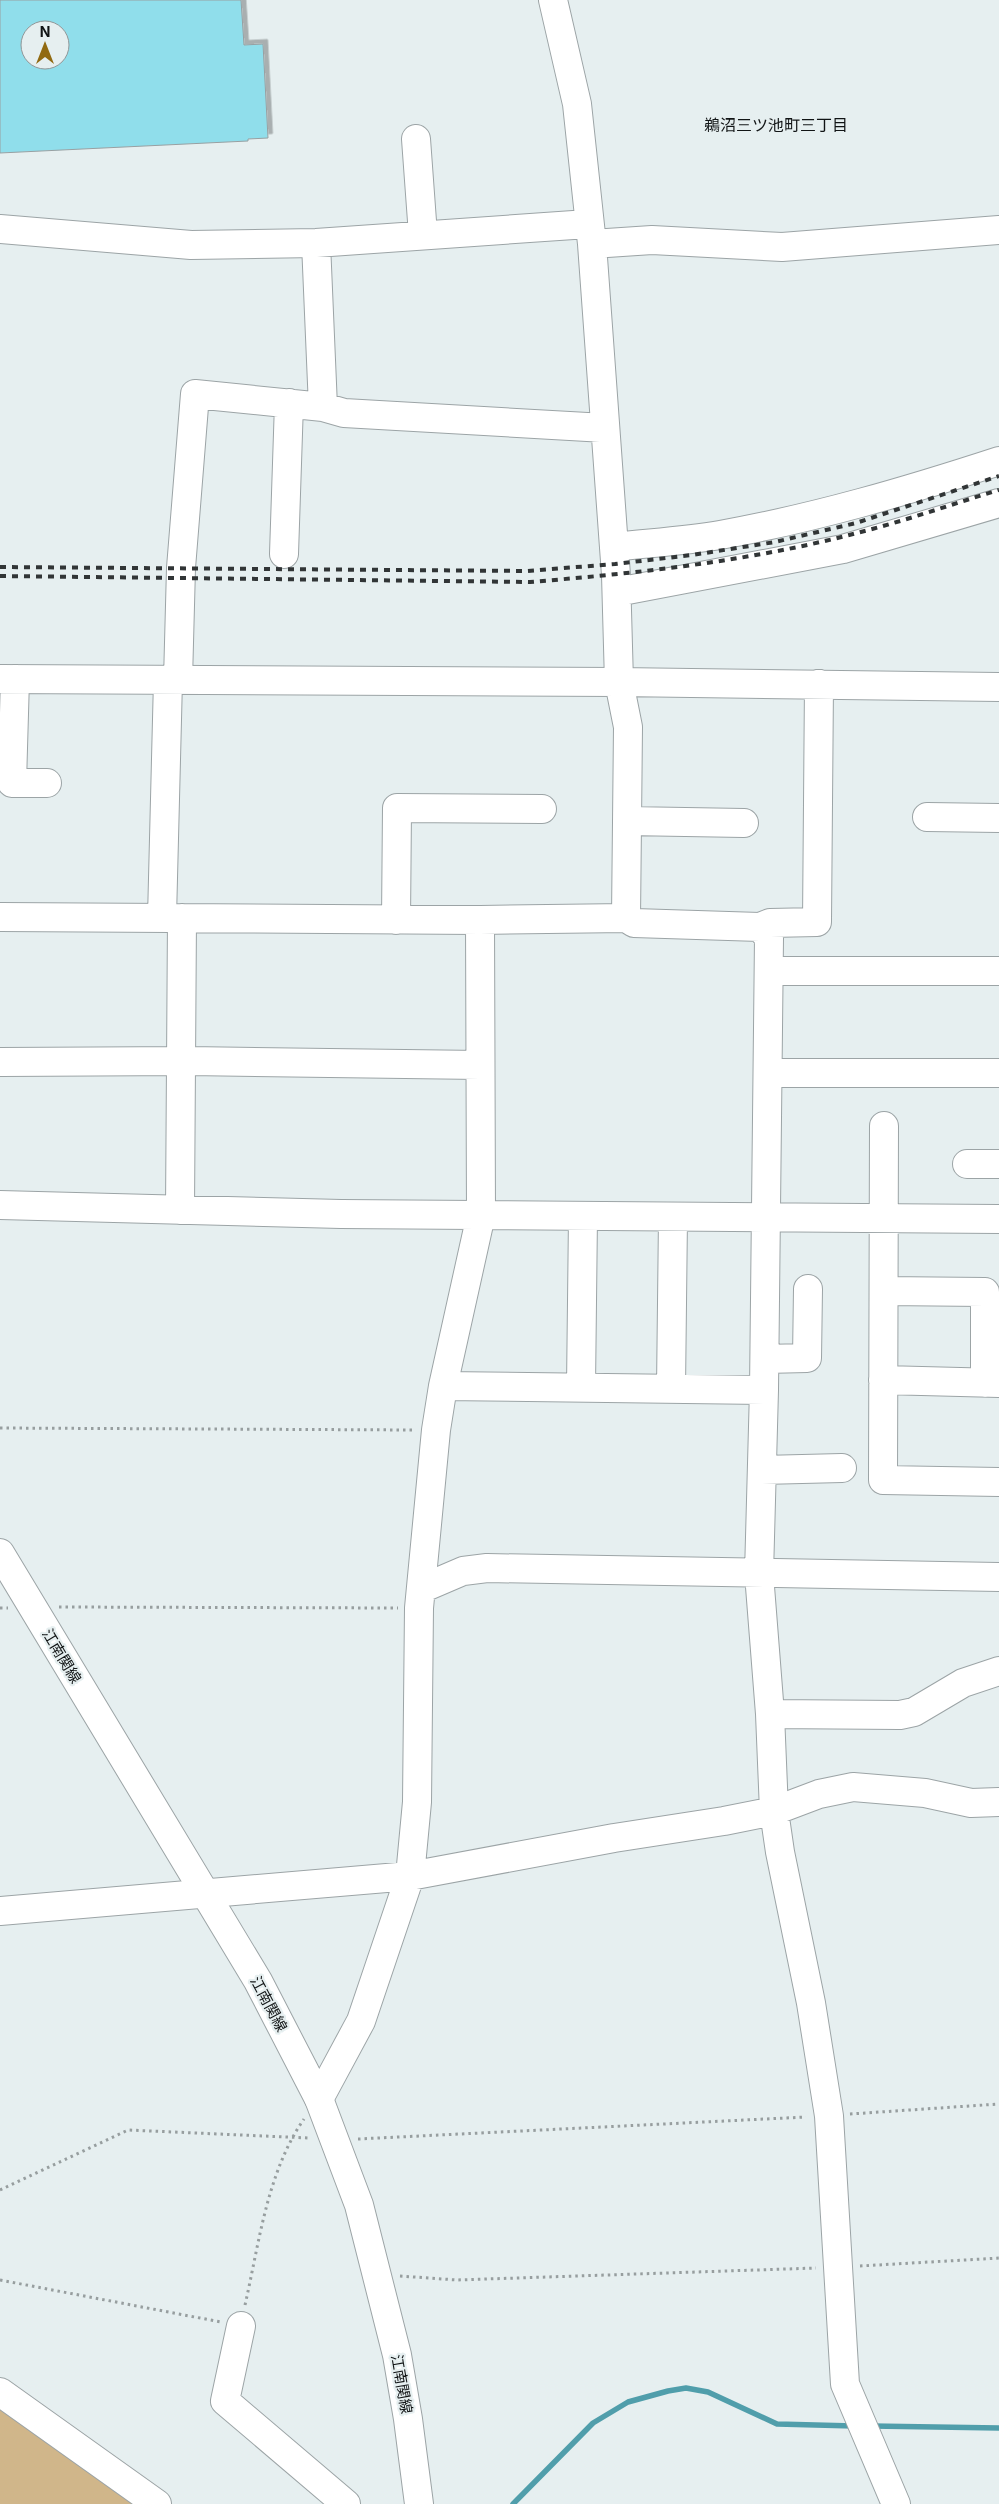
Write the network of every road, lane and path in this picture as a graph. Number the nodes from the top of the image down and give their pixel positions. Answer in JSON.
{"nodes":[{"id":1,"x":553,"y":0,"type":"edge"},
{"id":2,"x":416,"y":138,"type":"dead end"},
{"id":3,"x":0,"y":229,"type":"edge"},
{"id":4,"x":999,"y":230,"type":"edge"},
{"id":5,"x":590,"y":234,"type":"junction"},
{"id":6,"x":423,"y":235,"type":"junction"},
{"id":7,"x":316,"y":243,"type":"junction"},
{"id":8,"x":290,"y":403,"type":"junction"},
{"id":9,"x":323,"y":406,"type":"junction"},
{"id":10,"x":605,"y":428,"type":"junction"},
{"id":11,"x":999,"y":461,"type":"edge"},
{"id":12,"x":999,"y":503,"type":"edge"},
{"id":13,"x":614,"y":547,"type":"junction"},
{"id":14,"x":284,"y":554,"type":"dead end"},
{"id":15,"x":617,"y":592,"type":"junction"},
{"id":16,"x":7,"y":679,"type":"edge"},
{"id":17,"x":173,"y":680,"type":"junction"},
{"id":18,"x":619,"y":682,"type":"junction"},
{"id":19,"x":819,"y":684,"type":"junction"},
{"id":20,"x":999,"y":687,"type":"edge"},
{"id":21,"x":47,"y":783,"type":"dead end"},
{"id":22,"x":542,"y":809,"type":"dead end"},
{"id":23,"x":927,"y":817,"type":"dead end"},
{"id":24,"x":999,"y":818,"type":"edge"},
{"id":25,"x":627,"y":821,"type":"junction"},
{"id":26,"x":744,"y":824,"type":"dead end"},
{"id":27,"x":0,"y":917,"type":"edge"},
{"id":28,"x":172,"y":918,"type":"junction"},
{"id":29,"x":626,"y":918,"type":"junction"},
{"id":30,"x":396,"y":920,"type":"junction"},
{"id":31,"x":480,"y":920,"type":"junction"},
{"id":32,"x":760,"y":927,"type":"junction"},
{"id":33,"x":769,"y":970,"type":"junction"},
{"id":34,"x":999,"y":971,"type":"edge"},
{"id":35,"x":181,"y":1061,"type":"junction"},
{"id":36,"x":0,"y":1062,"type":"edge"},
{"id":37,"x":480,"y":1066,"type":"junction"},
{"id":38,"x":768,"y":1073,"type":"junction"},
{"id":39,"x":999,"y":1073,"type":"edge"},
{"id":40,"x":884,"y":1126,"type":"dead end"},
{"id":41,"x":967,"y":1164,"type":"dead end"},
{"id":42,"x":999,"y":1164,"type":"edge"},
{"id":43,"x":0,"y":1205,"type":"edge"},
{"id":44,"x":180,"y":1210,"type":"junction"},
{"id":45,"x":481,"y":1215,"type":"junction"},
{"id":46,"x":583,"y":1216,"type":"junction"},
{"id":47,"x":673,"y":1217,"type":"junction"},
{"id":48,"x":766,"y":1218,"type":"junction"},
{"id":49,"x":884,"y":1218,"type":"junction"},
{"id":50,"x":999,"y":1219,"type":"edge"},
{"id":51,"x":808,"y":1289,"type":"dead end"},
{"id":52,"x":884,"y":1291,"type":"junction"},
{"id":53,"x":765,"y":1359,"type":"junction"},
{"id":54,"x":883,"y":1380,"type":"junction"},
{"id":55,"x":992,"y":1383,"type":"edge"},
{"id":56,"x":443,"y":1386,"type":"junction"},
{"id":57,"x":581,"y":1388,"type":"junction"},
{"id":58,"x":671,"y":1389,"type":"junction"},
{"id":59,"x":764,"y":1390,"type":"junction"},
{"id":60,"x":0,"y":1428,"type":"edge"},
{"id":61,"x":436,"y":1430,"type":"junction"},
{"id":62,"x":842,"y":1468,"type":"dead end"},
{"id":63,"x":762,"y":1470,"type":"junction"},
{"id":64,"x":999,"y":1482,"type":"edge"},
{"id":65,"x":0,"y":1553,"type":"edge"},
{"id":66,"x":759,"y":1574,"type":"junction"},
{"id":67,"x":999,"y":1576,"type":"edge"},
{"id":68,"x":420,"y":1599,"type":"junction"},
{"id":69,"x":33,"y":1607,"type":"junction"},
{"id":70,"x":999,"y":1671,"type":"edge"},
{"id":71,"x":770,"y":1714,"type":"junction"},
{"id":72,"x":999,"y":1802,"type":"edge"},
{"id":73,"x":774,"y":1810,"type":"junction"},
{"id":74,"x":410,"y":1876,"type":"junction"},
{"id":75,"x":206,"y":1894,"type":"junction"},
{"id":76,"x":0,"y":1911,"type":"edge"},
{"id":77,"x":319,"y":2099,"type":"junction"},
{"id":78,"x":999,"y":2104,"type":"edge"},
{"id":79,"x":829,"y":2116,"type":"junction"},
{"id":80,"x":291,"y":2137,"type":"junction"},
{"id":81,"x":336,"y":2140,"type":"junction"},
{"id":82,"x":0,"y":2190,"type":"edge"},
{"id":83,"x":999,"y":2258,"type":"edge"},
{"id":84,"x":839,"y":2267,"type":"junction"},
{"id":85,"x":377,"y":2274,"type":"junction"},
{"id":86,"x":0,"y":2280,"type":"edge"},
{"id":87,"x":240,"y":2326,"type":"junction"},
{"id":88,"x":0,"y":2392,"type":"edge"},
{"id":89,"x":157,"y":2504,"type":"edge"},
{"id":90,"x":346,"y":2504,"type":"edge"},
{"id":91,"x":419,"y":2504,"type":"edge"},
{"id":92,"x":896,"y":2504,"type":"edge"}],
"edges":[{"from":1,"to":5,"type":"street"},
{"from":2,"to":6,"type":"street"},
{"from":3,"to":7,"type":"street"},
{"from":4,"to":5,"type":"street"},
{"from":5,"to":6,"type":"street"},
{"from":5,"to":10,"type":"street"},
{"from":6,"to":7,"type":"street"},
{"from":7,"to":9,"type":"street"},
{"from":8,"to":9,"type":"street"},
{"from":8,"to":14,"type":"street"},
{"from":8,"to":17,"type":"street"},
{"from":9,"to":10,"type":"street"},
{"from":10,"to":13,"type":"street"},
{"from":11,"to":13,"type":"street"},
{"from":12,"to":15,"type":"street"},
{"from":13,"to":15,"type":"street"},
{"from":15,"to":18,"type":"street"},
{"from":16,"to":17,"type":"street"},
{"from":16,"to":21,"type":"street"},
{"from":17,"to":18,"type":"street"},
{"from":17,"to":28,"type":"street"},
{"from":18,"to":19,"type":"street"},
{"from":18,"to":25,"type":"street"},
{"from":19,"to":20,"type":"street"},
{"from":19,"to":32,"type":"street"},
{"from":22,"to":30,"type":"street"},
{"from":23,"to":24,"type":"street"},
{"from":25,"to":26,"type":"street"},
{"from":25,"to":29,"type":"street"},
{"from":27,"to":28,"type":"street"},
{"from":28,"to":30,"type":"street"},
{"from":28,"to":35,"type":"street"},
{"from":29,"to":31,"type":"street"},
{"from":29,"to":32,"type":"street"},
{"from":30,"to":31,"type":"street"},
{"from":31,"to":37,"type":"street"},
{"from":32,"to":33,"type":"street"},
{"from":33,"to":34,"type":"street"},
{"from":33,"to":38,"type":"street"},
{"from":35,"to":36,"type":"street"},
{"from":35,"to":37,"type":"street"},
{"from":35,"to":44,"type":"street"},
{"from":37,"to":45,"type":"street"},
{"from":38,"to":39,"type":"street"},
{"from":38,"to":48,"type":"street"},
{"from":40,"to":49,"type":"street"},
{"from":41,"to":42,"type":"street"},
{"from":43,"to":44,"type":"street"},
{"from":44,"to":45,"type":"street"},
{"from":45,"to":46,"type":"street"},
{"from":45,"to":56,"type":"street"},
{"from":46,"to":47,"type":"street"},
{"from":46,"to":57,"type":"street"},
{"from":47,"to":48,"type":"street"},
{"from":47,"to":58,"type":"street"},
{"from":48,"to":49,"type":"street"},
{"from":48,"to":53,"type":"street"},
{"from":49,"to":50,"type":"street"},
{"from":49,"to":52,"type":"street"},
{"from":51,"to":53,"type":"street"},
{"from":52,"to":54,"type":"street"},
{"from":52,"to":55,"type":"street"},
{"from":53,"to":59,"type":"street"},
{"from":54,"to":55,"type":"street"},
{"from":54,"to":64,"type":"street"},
{"from":56,"to":57,"type":"street"},
{"from":56,"to":61,"type":"street"},
{"from":57,"to":58,"type":"street"},
{"from":58,"to":59,"type":"street"},
{"from":59,"to":63,"type":"street"},
{"from":60,"to":61,"type":"path"},
{"from":61,"to":68,"type":"street"},
{"from":62,"to":63,"type":"street"},
{"from":63,"to":66,"type":"street"},
{"from":65,"to":69,"type":"street","name":"江南関線"},
{"from":66,"to":67,"type":"street"},
{"from":66,"to":68,"type":"street"},
{"from":66,"to":71,"type":"street"},
{"from":68,"to":69,"type":"path"},
{"from":68,"to":74,"type":"street"},
{"from":69,"to":75,"type":"street","name":"江南関線"},
{"from":70,"to":71,"type":"street"},
{"from":71,"to":73,"type":"street"},
{"from":72,"to":73,"type":"street"},
{"from":73,"to":74,"type":"street"},
{"from":73,"to":79,"type":"street"},
{"from":74,"to":75,"type":"street"},
{"from":74,"to":77,"type":"street"},
{"from":75,"to":76,"type":"street"},
{"from":75,"to":77,"type":"street","name":"江南関線"},
{"from":77,"to":80,"type":"path"},
{"from":77,"to":81,"type":"street","name":"江南関線"},
{"from":78,"to":79,"type":"path"},
{"from":79,"to":81,"type":"path"},
{"from":79,"to":84,"type":"street"},
{"from":80,"to":82,"type":"path"},
{"from":80,"to":87,"type":"path"},
{"from":81,"to":85,"type":"street","name":"江南関線"},
{"from":83,"to":84,"type":"path"},
{"from":84,"to":85,"type":"path"},
{"from":84,"to":92,"type":"street"},
{"from":85,"to":91,"type":"street","name":"江南関線"},
{"from":86,"to":87,"type":"path"},
{"from":87,"to":90,"type":"street"},
{"from":88,"to":89,"type":"street"}]}
